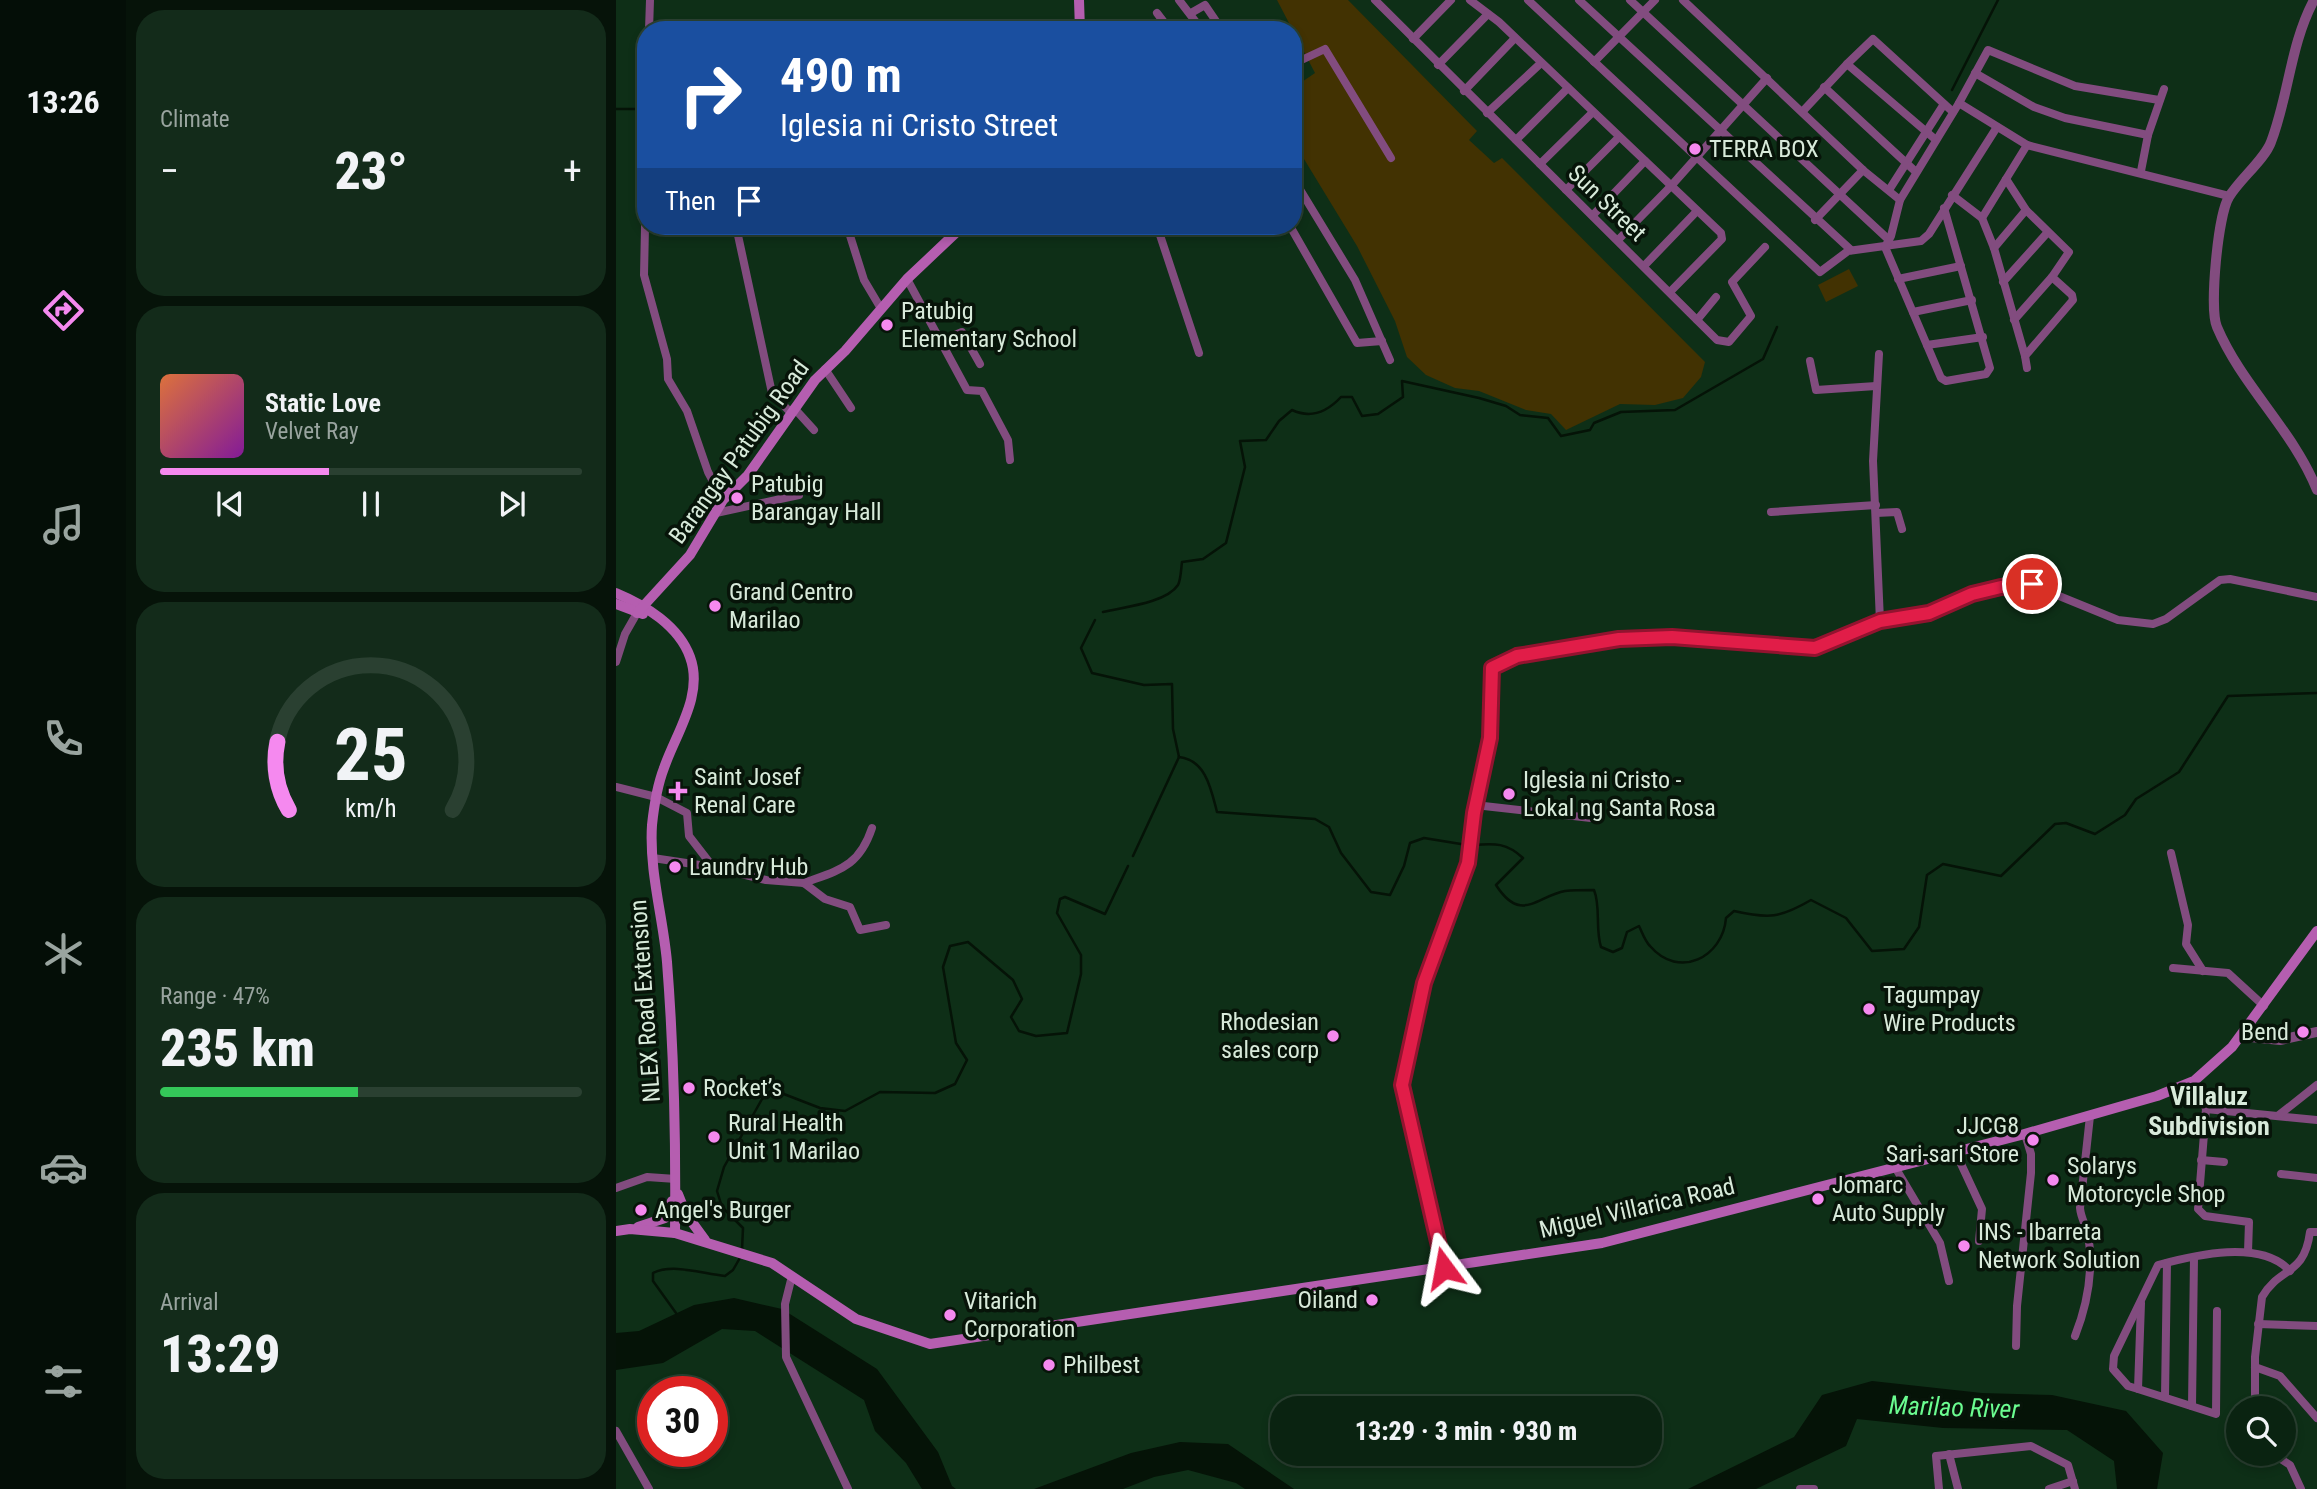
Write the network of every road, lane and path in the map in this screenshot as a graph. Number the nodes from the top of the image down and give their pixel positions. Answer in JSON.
{"nodes":[{"id":1,"x":650,"y":0,"type":"edge"},
{"id":2,"x":1079,"y":0,"type":"edge"},
{"id":3,"x":1179,"y":0,"type":"edge"},
{"id":4,"x":1375,"y":0,"type":"edge"},
{"id":5,"x":1451,"y":0,"type":"edge"},
{"id":6,"x":1470,"y":0,"type":"edge"},
{"id":7,"x":1528,"y":0,"type":"edge"},
{"id":8,"x":1579,"y":0,"type":"edge"},
{"id":9,"x":1630,"y":0,"type":"edge"},
{"id":10,"x":1655,"y":0,"type":"edge"},
{"id":11,"x":1683,"y":0,"type":"edge"},
{"id":12,"x":2314,"y":0,"type":"edge"},
{"id":13,"x":1157,"y":13,"type":"dead end"},
{"id":14,"x":1191,"y":13,"type":"junction"},
{"id":15,"x":1644,"y":13,"type":"junction"},
{"id":16,"x":1488,"y":15,"type":"junction"},
{"id":17,"x":649,"y":21,"type":"edge"},
{"id":18,"x":1080,"y":21,"type":"edge"},
{"id":19,"x":1163,"y":21,"type":"edge"},
{"id":20,"x":1195,"y":21,"type":"edge"},
{"id":21,"x":1216,"y":21,"type":"edge"},
{"id":22,"x":1620,"y":36,"type":"junction"},
{"id":23,"x":1515,"y":38,"type":"junction"},
{"id":24,"x":1413,"y":40,"type":"junction"},
{"id":25,"x":1302,"y":59,"type":"edge"},
{"id":26,"x":1594,"y":62,"type":"junction"},
{"id":27,"x":1541,"y":63,"type":"junction"},
{"id":28,"x":1847,"y":64,"type":"junction"},
{"id":29,"x":1438,"y":65,"type":"junction"},
{"id":30,"x":1975,"y":73,"type":"junction"},
{"id":31,"x":1767,"y":78,"type":"junction"},
{"id":32,"x":1824,"y":87,"type":"junction"},
{"id":33,"x":1568,"y":88,"type":"junction"},
{"id":34,"x":2164,"y":89,"type":"dead end"},
{"id":35,"x":1464,"y":91,"type":"junction"},
{"id":36,"x":2159,"y":100,"type":"junction"},
{"id":37,"x":1959,"y":103,"type":"junction"},
{"id":38,"x":1944,"y":104,"type":"junction"},
{"id":39,"x":1742,"y":106,"type":"junction"},
{"id":40,"x":1803,"y":111,"type":"junction"},
{"id":41,"x":1593,"y":112,"type":"junction"},
{"id":42,"x":1953,"y":112,"type":"junction"},
{"id":43,"x":1487,"y":113,"type":"junction"},
{"id":44,"x":1997,"y":127,"type":"junction"},
{"id":45,"x":1718,"y":131,"type":"junction"},
{"id":46,"x":1928,"y":132,"type":"junction"},
{"id":47,"x":2148,"y":135,"type":"junction"},
{"id":48,"x":1619,"y":137,"type":"junction"},
{"id":49,"x":1516,"y":140,"type":"junction"},
{"id":50,"x":1936,"y":140,"type":"junction"},
{"id":51,"x":2026,"y":145,"type":"junction"},
{"id":52,"x":1391,"y":158,"type":"dead end"},
{"id":53,"x":1695,"y":158,"type":"junction"},
{"id":54,"x":1645,"y":161,"type":"junction"},
{"id":55,"x":1540,"y":164,"type":"junction"},
{"id":56,"x":1908,"y":165,"type":"junction"},
{"id":57,"x":1863,"y":170,"type":"junction"},
{"id":58,"x":2141,"y":171,"type":"junction"},
{"id":59,"x":1916,"y":172,"type":"junction"},
{"id":60,"x":2006,"y":179,"type":"junction"},
{"id":61,"x":1671,"y":186,"type":"junction"},
{"id":62,"x":1566,"y":190,"type":"junction"},
{"id":63,"x":1889,"y":190,"type":"junction"},
{"id":64,"x":1302,"y":193,"type":"edge"},
{"id":65,"x":1952,"y":195,"type":"junction"},
{"id":66,"x":1840,"y":196,"type":"junction"},
{"id":67,"x":2229,"y":196,"type":"junction"},
{"id":68,"x":1900,"y":200,"type":"junction"},
{"id":69,"x":1944,"y":208,"type":"junction"},
{"id":70,"x":2026,"y":210,"type":"junction"},
{"id":71,"x":1698,"y":211,"type":"junction"},
{"id":72,"x":1593,"y":215,"type":"junction"},
{"id":73,"x":1982,"y":218,"type":"junction"},
{"id":74,"x":1815,"y":220,"type":"junction"},
{"id":75,"x":2047,"y":233,"type":"junction"},
{"id":76,"x":645,"y":235,"type":"edge"},
{"id":77,"x":738,"y":235,"type":"edge"},
{"id":78,"x":850,"y":235,"type":"edge"},
{"id":79,"x":953,"y":235,"type":"edge"},
{"id":80,"x":1160,"y":235,"type":"edge"},
{"id":81,"x":1295,"y":235,"type":"edge"},
{"id":82,"x":1618,"y":240,"type":"junction"},
{"id":83,"x":1887,"y":244,"type":"junction"},
{"id":84,"x":1765,"y":247,"type":"dead end"},
{"id":85,"x":1994,"y":248,"type":"junction"},
{"id":86,"x":1851,"y":250,"type":"junction"},
{"id":87,"x":1644,"y":266,"type":"junction"},
{"id":88,"x":1961,"y":266,"type":"junction"},
{"id":89,"x":2052,"y":277,"type":"junction"},
{"id":90,"x":907,"y":279,"type":"junction"},
{"id":91,"x":1898,"y":279,"type":"junction"},
{"id":92,"x":2003,"y":282,"type":"junction"},
{"id":93,"x":1670,"y":292,"type":"junction"},
{"id":94,"x":1716,"y":297,"type":"dead end"},
{"id":95,"x":1972,"y":300,"type":"junction"},
{"id":96,"x":880,"y":307,"type":"junction"},
{"id":97,"x":1913,"y":312,"type":"junction"},
{"id":98,"x":1697,"y":320,"type":"junction"},
{"id":99,"x":2014,"y":320,"type":"junction"},
{"id":100,"x":1983,"y":337,"type":"junction"},
{"id":101,"x":940,"y":341,"type":"junction"},
{"id":102,"x":1382,"y":341,"type":"junction"},
{"id":103,"x":1927,"y":345,"type":"junction"},
{"id":104,"x":1199,"y":353,"type":"dead end"},
{"id":105,"x":1879,"y":354,"type":"dead end"},
{"id":106,"x":2025,"y":356,"type":"junction"},
{"id":107,"x":1390,"y":360,"type":"dead end"},
{"id":108,"x":1810,"y":361,"type":"dead end"},
{"id":109,"x":980,"y":364,"type":"dead end"},
{"id":110,"x":2027,"y":368,"type":"dead end"},
{"id":111,"x":825,"y":369,"type":"junction"},
{"id":112,"x":1876,"y":386,"type":"junction"},
{"id":113,"x":850,"y":408,"type":"dead end"},
{"id":114,"x":792,"y":410,"type":"junction"},
{"id":115,"x":814,"y":430,"type":"dead end"},
{"id":116,"x":1010,"y":460,"type":"dead end"},
{"id":117,"x":2313,"y":470,"type":"edge"},
{"id":118,"x":2317,"y":490,"type":"edge"},
{"id":119,"x":799,"y":495,"type":"dead end"},
{"id":120,"x":723,"y":500,"type":"junction"},
{"id":121,"x":1876,"y":509,"type":"junction"},
{"id":122,"x":1770,"y":512,"type":"dead end"},
{"id":123,"x":716,"y":513,"type":"junction"},
{"id":124,"x":1902,"y":529,"type":"dead end"},
{"id":125,"x":616,"y":593,"type":"edge"},
{"id":126,"x":2317,"y":597,"type":"edge"},
{"id":127,"x":616,"y":604,"type":"edge"},
{"id":128,"x":640,"y":610,"type":"junction"},
{"id":129,"x":1880,"y":621,"type":"junction"},
{"id":130,"x":616,"y":662,"type":"edge"},
{"id":131,"x":616,"y":787,"type":"edge"},
{"id":132,"x":656,"y":797,"type":"junction"},
{"id":133,"x":1475,"y":805,"type":"junction"},
{"id":134,"x":1591,"y":818,"type":"dead end"},
{"id":135,"x":872,"y":828,"type":"dead end"},
{"id":136,"x":2171,"y":853,"type":"dead end"},
{"id":137,"x":653,"y":858,"type":"junction"},
{"id":138,"x":713,"y":867,"type":"junction"},
{"id":139,"x":804,"y":884,"type":"junction"},
{"id":140,"x":886,"y":925,"type":"dead end"},
{"id":141,"x":2317,"y":931,"type":"edge"},
{"id":142,"x":2173,"y":968,"type":"dead end"},
{"id":143,"x":2203,"y":971,"type":"junction"},
{"id":144,"x":2264,"y":1006,"type":"junction"},
{"id":145,"x":2317,"y":1032,"type":"edge"},
{"id":146,"x":2241,"y":1036,"type":"junction"},
{"id":147,"x":2194,"y":1081,"type":"junction"},
{"id":148,"x":2317,"y":1085,"type":"edge"},
{"id":149,"x":2206,"y":1109,"type":"junction"},
{"id":150,"x":2279,"y":1115,"type":"junction"},
{"id":151,"x":2090,"y":1116,"type":"junction"},
{"id":152,"x":2317,"y":1120,"type":"edge"},
{"id":153,"x":2025,"y":1134,"type":"junction"},
{"id":154,"x":1955,"y":1152,"type":"junction"},
{"id":155,"x":2201,"y":1160,"type":"junction"},
{"id":156,"x":2224,"y":1162,"type":"dead end"},
{"id":157,"x":1895,"y":1167,"type":"junction"},
{"id":158,"x":2281,"y":1174,"type":"dead end"},
{"id":159,"x":2317,"y":1178,"type":"edge"},
{"id":160,"x":676,"y":1184,"type":"junction"},
{"id":161,"x":616,"y":1188,"type":"edge"},
{"id":162,"x":630,"y":1229,"type":"junction"},
{"id":163,"x":616,"y":1231,"type":"edge"},
{"id":164,"x":675,"y":1233,"type":"junction"},
{"id":165,"x":2317,"y":1233,"type":"edge"},
{"id":166,"x":705,"y":1240,"type":"junction"},
{"id":167,"x":1979,"y":1241,"type":"dead end"},
{"id":168,"x":2248,"y":1252,"type":"junction"},
{"id":169,"x":2194,"y":1258,"type":"junction"},
{"id":170,"x":2167,"y":1263,"type":"junction"},
{"id":171,"x":1444,"y":1268,"type":"junction"},
{"id":172,"x":2290,"y":1271,"type":"junction"},
{"id":173,"x":792,"y":1276,"type":"junction"},
{"id":174,"x":1949,"y":1281,"type":"dead end"},
{"id":175,"x":2141,"y":1297,"type":"junction"},
{"id":176,"x":2217,"y":1311,"type":"dead end"},
{"id":177,"x":2258,"y":1324,"type":"junction"},
{"id":178,"x":2317,"y":1326,"type":"edge"},
{"id":179,"x":2075,"y":1336,"type":"dead end"},
{"id":180,"x":2016,"y":1346,"type":"dead end"},
{"id":181,"x":2255,"y":1367,"type":"junction"},
{"id":182,"x":2138,"y":1389,"type":"junction"},
{"id":183,"x":2255,"y":1396,"type":"edge"},
{"id":184,"x":2165,"y":1397,"type":"junction"},
{"id":185,"x":2192,"y":1406,"type":"junction"},
{"id":186,"x":2317,"y":1418,"type":"edge"},
{"id":187,"x":616,"y":1431,"type":"edge"},
{"id":188,"x":1949,"y":1454,"type":"junction"},
{"id":189,"x":2290,"y":1466,"type":"edge"},
{"id":190,"x":2074,"y":1485,"type":"edge"},
{"id":191,"x":649,"y":1489,"type":"edge"},
{"id":192,"x":848,"y":1489,"type":"edge"},
{"id":193,"x":1800,"y":1489,"type":"edge"},
{"id":194,"x":1814,"y":1489,"type":"edge"},
{"id":195,"x":1939,"y":1489,"type":"edge"},
{"id":196,"x":1958,"y":1489,"type":"edge"},
{"id":197,"x":2049,"y":1489,"type":"edge"},
{"id":198,"x":2301,"y":1489,"type":"edge"}],
"edges":[{"from":1,"to":17,"type":"street"},
{"from":2,"to":18,"type":"main road"},
{"from":3,"to":14,"type":"street"},
{"from":4,"to":24,"type":"street","name":"Sun Street"},
{"from":5,"to":24,"type":"street"},
{"from":6,"to":16,"type":"street"},
{"from":7,"to":26,"type":"street"},
{"from":8,"to":22,"type":"street"},
{"from":9,"to":15,"type":"street"},
{"from":10,"to":15,"type":"street"},
{"from":11,"to":31,"type":"street"},
{"from":12,"to":67,"type":"street"},
{"from":13,"to":19,"type":"street"},
{"from":14,"to":20,"type":"street"},
{"from":14,"to":21,"type":"street"},
{"from":15,"to":22,"type":"street"},
{"from":15,"to":39,"type":"street"},
{"from":16,"to":23,"type":"street"},
{"from":16,"to":29,"type":"street"},
{"from":22,"to":26,"type":"street"},
{"from":22,"to":45,"type":"street"},
{"from":23,"to":27,"type":"street"},
{"from":23,"to":35,"type":"street"},
{"from":24,"to":29,"type":"street","name":"Sun Street"},
{"from":25,"to":52,"type":"street"},
{"from":26,"to":53,"type":"street"},
{"from":27,"to":33,"type":"street"},
{"from":27,"to":43,"type":"street"},
{"from":28,"to":32,"type":"street"},
{"from":28,"to":38,"type":"street"},
{"from":28,"to":46,"type":"street"},
{"from":29,"to":35,"type":"street","name":"Sun Street"},
{"from":30,"to":36,"type":"street"},
{"from":30,"to":37,"type":"street"},
{"from":30,"to":47,"type":"street"},
{"from":31,"to":39,"type":"street"},
{"from":31,"to":40,"type":"street"},
{"from":32,"to":40,"type":"street"},
{"from":32,"to":56,"type":"street"},
{"from":33,"to":41,"type":"street"},
{"from":33,"to":49,"type":"street"},
{"from":34,"to":36,"type":"street"},
{"from":35,"to":43,"type":"street","name":"Sun Street"},
{"from":36,"to":47,"type":"street"},
{"from":37,"to":42,"type":"street"},
{"from":37,"to":44,"type":"street"},
{"from":38,"to":42,"type":"street"},
{"from":38,"to":46,"type":"street"},
{"from":39,"to":45,"type":"street"},
{"from":39,"to":66,"type":"street"},
{"from":40,"to":57,"type":"street"},
{"from":41,"to":48,"type":"street"},
{"from":41,"to":55,"type":"street"},
{"from":42,"to":50,"type":"street"},
{"from":43,"to":49,"type":"street","name":"Sun Street"},
{"from":44,"to":51,"type":"street"},
{"from":44,"to":65,"type":"street"},
{"from":45,"to":53,"type":"street"},
{"from":45,"to":74,"type":"street"},
{"from":46,"to":50,"type":"street"},
{"from":46,"to":56,"type":"street"},
{"from":47,"to":58,"type":"street"},
{"from":48,"to":54,"type":"street"},
{"from":48,"to":62,"type":"street"},
{"from":49,"to":55,"type":"street","name":"Sun Street"},
{"from":50,"to":59,"type":"street"},
{"from":51,"to":58,"type":"street"},
{"from":51,"to":60,"type":"street"},
{"from":53,"to":61,"type":"street"},
{"from":53,"to":86,"type":"street"},
{"from":54,"to":61,"type":"street"},
{"from":54,"to":72,"type":"street"},
{"from":55,"to":62,"type":"street","name":"Sun Street"},
{"from":56,"to":59,"type":"street"},
{"from":56,"to":63,"type":"street"},
{"from":57,"to":63,"type":"street"},
{"from":57,"to":66,"type":"street"},
{"from":58,"to":67,"type":"street"},
{"from":59,"to":68,"type":"street"},
{"from":60,"to":70,"type":"street"},
{"from":60,"to":73,"type":"street"},
{"from":61,"to":71,"type":"street"},
{"from":61,"to":82,"type":"street"},
{"from":62,"to":72,"type":"street","name":"Sun Street"},
{"from":63,"to":68,"type":"street"},
{"from":64,"to":102,"type":"street"},
{"from":65,"to":69,"type":"street"},
{"from":65,"to":73,"type":"street"},
{"from":66,"to":74,"type":"street"},
{"from":66,"to":83,"type":"street"},
{"from":67,"to":117,"type":"street"},
{"from":68,"to":83,"type":"street"},
{"from":69,"to":83,"type":"street"},
{"from":69,"to":88,"type":"street"},
{"from":70,"to":75,"type":"street"},
{"from":70,"to":85,"type":"street"},
{"from":71,"to":87,"type":"street"},
{"from":71,"to":93,"type":"street"},
{"from":72,"to":82,"type":"street","name":"Sun Street"},
{"from":73,"to":85,"type":"street"},
{"from":74,"to":86,"type":"street"},
{"from":75,"to":89,"type":"street"},
{"from":75,"to":92,"type":"street"},
{"from":76,"to":120,"type":"street"},
{"from":77,"to":114,"type":"street"},
{"from":78,"to":96,"type":"street"},
{"from":79,"to":90,"type":"main road","name":"Barangay Patubig Road"},
{"from":80,"to":104,"type":"street"},
{"from":81,"to":102,"type":"street"},
{"from":82,"to":87,"type":"street","name":"Sun Street"},
{"from":83,"to":86,"type":"street"},
{"from":83,"to":91,"type":"street"},
{"from":84,"to":98,"type":"street","name":"Sun Street"},
{"from":85,"to":92,"type":"street"},
{"from":87,"to":93,"type":"street","name":"Sun Street"},
{"from":88,"to":91,"type":"street"},
{"from":88,"to":95,"type":"street"},
{"from":89,"to":99,"type":"street"},
{"from":89,"to":106,"type":"street"},
{"from":90,"to":96,"type":"main road","name":"Barangay Patubig Road"},
{"from":90,"to":101,"type":"street"},
{"from":91,"to":97,"type":"street"},
{"from":92,"to":99,"type":"street"},
{"from":93,"to":98,"type":"street","name":"Sun Street"},
{"from":94,"to":98,"type":"street"},
{"from":95,"to":97,"type":"street"},
{"from":95,"to":100,"type":"street"},
{"from":96,"to":111,"type":"main road","name":"Barangay Patubig Road"},
{"from":97,"to":103,"type":"street"},
{"from":99,"to":106,"type":"street"},
{"from":100,"to":103,"type":"street"},
{"from":100,"to":103,"type":"street"},
{"from":101,"to":109,"type":"street"},
{"from":101,"to":116,"type":"street"},
{"from":102,"to":107,"type":"street"},
{"from":105,"to":112,"type":"street"},
{"from":106,"to":110,"type":"street"},
{"from":108,"to":112,"type":"street"},
{"from":111,"to":113,"type":"street"},
{"from":111,"to":114,"type":"main road","name":"Barangay Patubig Road"},
{"from":112,"to":121,"type":"street"},
{"from":114,"to":115,"type":"street"},
{"from":114,"to":120,"type":"main road","name":"Barangay Patubig Road"},
{"from":117,"to":118,"type":"street"},
{"from":119,"to":123,"type":"street"},
{"from":120,"to":123,"type":"main road","name":"Barangay Patubig Road"},
{"from":121,"to":122,"type":"street"},
{"from":121,"to":124,"type":"street"},
{"from":121,"to":129,"type":"street"},
{"from":123,"to":128,"type":"main road","name":"Barangay Patubig Road"},
{"from":125,"to":128,"type":"main road"},
{"from":126,"to":129,"type":"street"},
{"from":127,"to":128,"type":"main road"},
{"from":128,"to":130,"type":"street"},
{"from":128,"to":132,"type":"main road","name":"NLEX Road Extension"},
{"from":129,"to":133,"type":"street"},
{"from":131,"to":132,"type":"street"},
{"from":132,"to":137,"type":"main road","name":"NLEX Road Extension"},
{"from":132,"to":138,"type":"street"},
{"from":133,"to":134,"type":"street"},
{"from":133,"to":171,"type":"street"},
{"from":135,"to":139,"type":"street"},
{"from":136,"to":143,"type":"street"},
{"from":137,"to":138,"type":"street"},
{"from":137,"to":160,"type":"main road","name":"NLEX Road Extension"},
{"from":138,"to":139,"type":"street"},
{"from":139,"to":140,"type":"street"},
{"from":141,"to":144,"type":"main road","name":"Miguel Villarica Road"},
{"from":142,"to":143,"type":"street"},
{"from":143,"to":144,"type":"street"},
{"from":144,"to":146,"type":"main road","name":"Miguel Villarica Road"},
{"from":145,"to":146,"type":"street"},
{"from":146,"to":147,"type":"main road","name":"Miguel Villarica Road"},
{"from":147,"to":149,"type":"street"},
{"from":147,"to":151,"type":"main road","name":"Miguel Villarica Road"},
{"from":148,"to":150,"type":"street"},
{"from":149,"to":150,"type":"street"},
{"from":149,"to":155,"type":"street"},
{"from":150,"to":152,"type":"street"},
{"from":151,"to":153,"type":"main road","name":"Miguel Villarica Road"},
{"from":151,"to":179,"type":"street"},
{"from":153,"to":154,"type":"main road","name":"Miguel Villarica Road"},
{"from":153,"to":180,"type":"street"},
{"from":154,"to":157,"type":"main road","name":"Miguel Villarica Road"},
{"from":154,"to":167,"type":"street"},
{"from":155,"to":156,"type":"street"},
{"from":155,"to":168,"type":"street"},
{"from":157,"to":171,"type":"main road","name":"Miguel Villarica Road"},
{"from":157,"to":174,"type":"street"},
{"from":158,"to":159,"type":"street"},
{"from":160,"to":161,"type":"street"},
{"from":160,"to":162,"type":"main road"},
{"from":160,"to":164,"type":"main road","name":"NLEX Road Extension"},
{"from":160,"to":166,"type":"main road"},
{"from":162,"to":163,"type":"main road","name":"Miguel Villarica Road"},
{"from":162,"to":164,"type":"main road","name":"Miguel Villarica Road"},
{"from":164,"to":166,"type":"main road","name":"Miguel Villarica Road"},
{"from":165,"to":172,"type":"street"},
{"from":166,"to":173,"type":"main road","name":"Miguel Villarica Road"},
{"from":168,"to":169,"type":"street"},
{"from":168,"to":172,"type":"street"},
{"from":169,"to":170,"type":"street"},
{"from":169,"to":185,"type":"street"},
{"from":170,"to":175,"type":"street"},
{"from":170,"to":184,"type":"street"},
{"from":171,"to":173,"type":"main road","name":"Miguel Villarica Road"},
{"from":172,"to":177,"type":"street"},
{"from":173,"to":192,"type":"street"},
{"from":175,"to":182,"type":"street"},
{"from":175,"to":182,"type":"street"},
{"from":176,"to":185,"type":"street"},
{"from":177,"to":178,"type":"street"},
{"from":177,"to":181,"type":"street"},
{"from":181,"to":183,"type":"street"},
{"from":181,"to":186,"type":"street"},
{"from":182,"to":184,"type":"street"},
{"from":184,"to":185,"type":"street"},
{"from":187,"to":191,"type":"street"},
{"from":188,"to":190,"type":"street"},
{"from":188,"to":195,"type":"street"},
{"from":188,"to":196,"type":"street"},
{"from":189,"to":198,"type":"street"},
{"from":190,"to":197,"type":"street"},
{"from":193,"to":194,"type":"street"}]}
